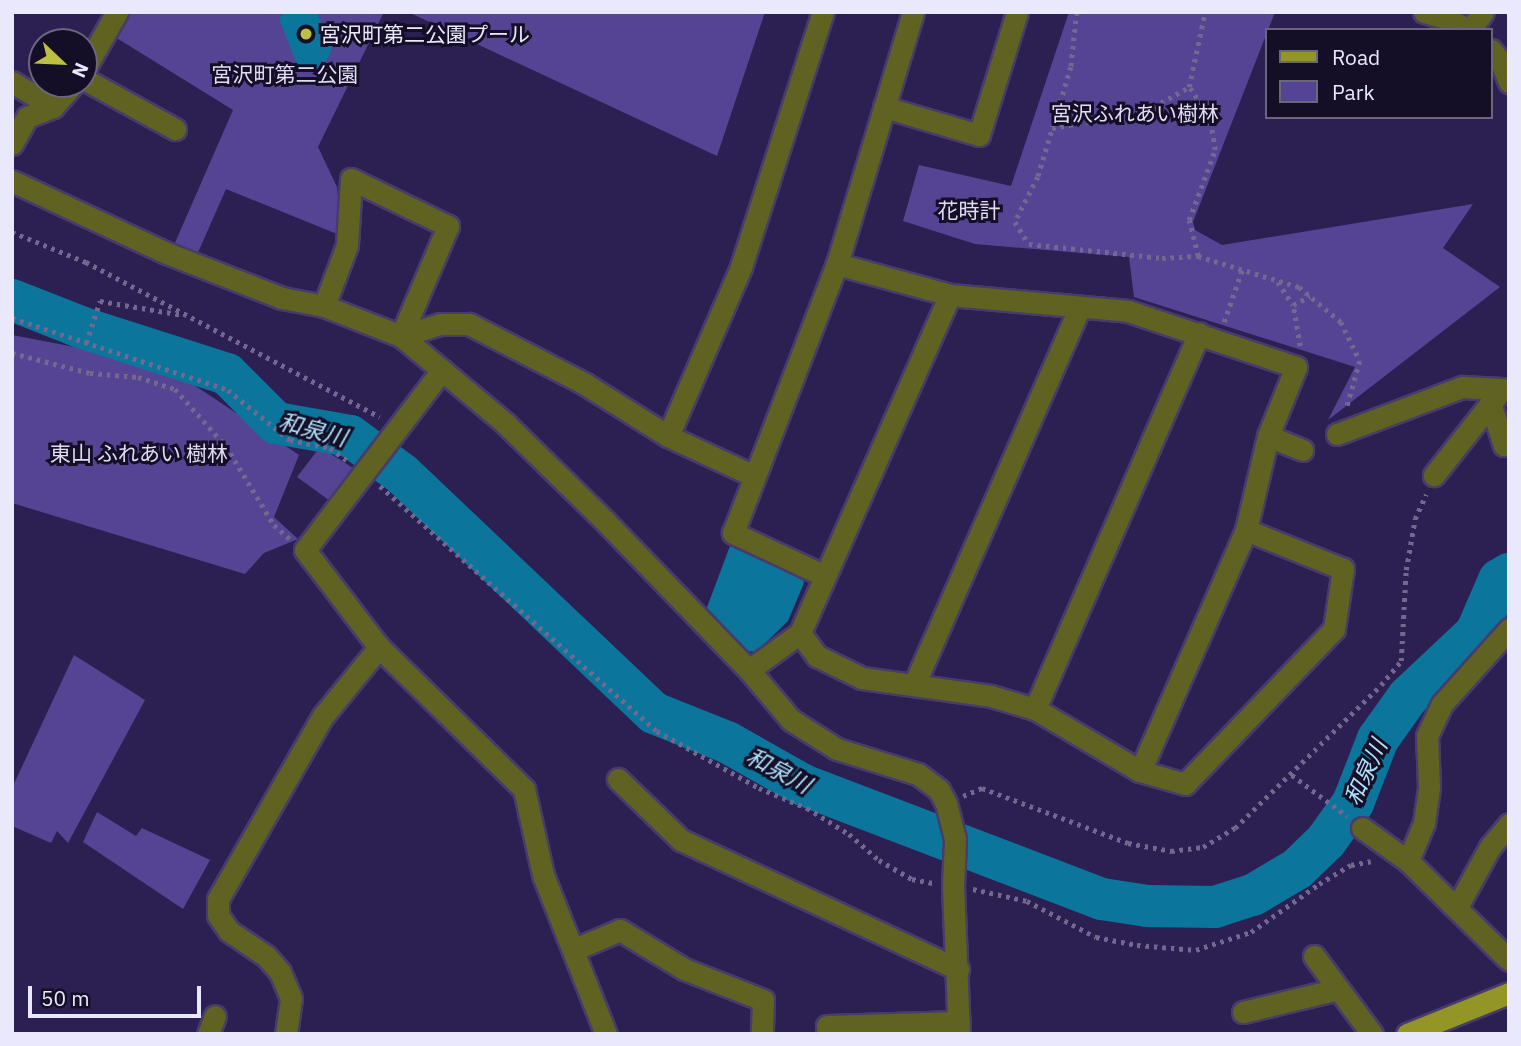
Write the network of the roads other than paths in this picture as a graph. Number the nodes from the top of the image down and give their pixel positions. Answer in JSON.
{"nodes":[{"id":1,"x":117,"y":12,"type":"edge"},
{"id":2,"x":822,"y":12,"type":"edge"},
{"id":3,"x":913,"y":12,"type":"edge"},
{"id":4,"x":1017,"y":12,"type":"edge"},
{"id":5,"x":1424,"y":12,"type":"edge"},
{"id":6,"x":1483,"y":12,"type":"edge"},
{"id":7,"x":1465,"y":28,"type":"edge"},
{"id":8,"x":1471,"y":28,"type":"edge"},
{"id":9,"x":98,"y":45,"type":"edge"},
{"id":10,"x":1500,"y":57,"type":"edge"},
{"id":11,"x":12,"y":82,"type":"edge"},
{"id":12,"x":1509,"y":82,"type":"edge"},
{"id":13,"x":98,"y":87,"type":"edge"},
{"id":14,"x":61,"y":98,"type":"edge"},
{"id":15,"x":53,"y":107,"type":"junction"},
{"id":16,"x":884,"y":107,"type":"junction"},
{"id":17,"x":175,"y":129,"type":"dead end"},
{"id":18,"x":12,"y":144,"type":"edge"},
{"id":19,"x":12,"y":181,"type":"edge"},
{"id":20,"x":837,"y":264,"type":"junction"},
{"id":21,"x":950,"y":295,"type":"junction"},
{"id":22,"x":324,"y":306,"type":"junction"},
{"id":23,"x":1080,"y":307,"type":"junction"},
{"id":24,"x":401,"y":336,"type":"junction"},
{"id":25,"x":1208,"y":336,"type":"junction"},
{"id":26,"x":442,"y":370,"type":"junction"},
{"id":27,"x":1500,"y":392,"type":"edge"},
{"id":28,"x":1342,"y":432,"type":"road end"},
{"id":29,"x":668,"y":436,"type":"junction"},
{"id":30,"x":1268,"y":436,"type":"junction"},
{"id":31,"x":1509,"y":443,"type":"edge"},
{"id":32,"x":1301,"y":450,"type":"dead end"},
{"id":33,"x":1434,"y":475,"type":"dead end"},
{"id":34,"x":754,"y":476,"type":"junction"},
{"id":35,"x":1245,"y":530,"type":"junction"},
{"id":36,"x":825,"y":576,"type":"junction"},
{"id":37,"x":1509,"y":629,"type":"edge"},
{"id":38,"x":800,"y":633,"type":"junction"},
{"id":39,"x":379,"y":647,"type":"junction"},
{"id":40,"x":749,"y":670,"type":"junction"},
{"id":41,"x":914,"y":684,"type":"junction"},
{"id":42,"x":1035,"y":709,"type":"junction"},
{"id":43,"x":1140,"y":771,"type":"junction"},
{"id":44,"x":618,"y":779,"type":"dead end"},
{"id":45,"x":1509,"y":824,"type":"edge"},
{"id":46,"x":1362,"y":828,"type":"road end"},
{"id":47,"x":1403,"y":858,"type":"junction"},
{"id":48,"x":1457,"y":907,"type":"junction"},
{"id":49,"x":573,"y":950,"type":"junction"},
{"id":50,"x":1314,"y":956,"type":"dead end"},
{"id":51,"x":1509,"y":960,"type":"edge"},
{"id":52,"x":958,"y":969,"type":"junction"},
{"id":53,"x":1338,"y":989,"type":"junction"},
{"id":54,"x":1509,"y":993,"type":"edge"},
{"id":55,"x":1243,"y":1012,"type":"dead end"},
{"id":56,"x":959,"y":1028,"type":"edge"},
{"id":57,"x":286,"y":1034,"type":"edge"},
{"id":58,"x":606,"y":1034,"type":"edge"},
{"id":59,"x":762,"y":1034,"type":"edge"},
{"id":60,"x":828,"y":1034,"type":"edge"},
{"id":61,"x":1372,"y":1034,"type":"edge"},
{"id":62,"x":1408,"y":1034,"type":"edge"}],
"edges":[{"from":1,"to":9,"type":"street"},
{"from":2,"to":29,"type":"street"},
{"from":3,"to":16,"type":"street"},
{"from":4,"to":16,"type":"street"},
{"from":5,"to":7,"type":"street"},
{"from":6,"to":8,"type":"street"},
{"from":10,"to":12,"type":"street"},
{"from":11,"to":15,"type":"street"},
{"from":13,"to":17,"type":"street"},
{"from":14,"to":15,"type":"street"},
{"from":15,"to":18,"type":"street"},
{"from":16,"to":20,"type":"street"},
{"from":19,"to":22,"type":"street"},
{"from":20,"to":21,"type":"street"},
{"from":20,"to":34,"type":"street"},
{"from":21,"to":23,"type":"street"},
{"from":21,"to":36,"type":"street"},
{"from":22,"to":24,"type":"street"},
{"from":22,"to":24,"type":"street"},
{"from":23,"to":25,"type":"street"},
{"from":23,"to":41,"type":"street"},
{"from":24,"to":26,"type":"street"},
{"from":24,"to":29,"type":"street"},
{"from":25,"to":30,"type":"street"},
{"from":25,"to":42,"type":"street"},
{"from":26,"to":39,"type":"street"},
{"from":26,"to":40,"type":"street"},
{"from":27,"to":28,"type":"street"},
{"from":27,"to":31,"type":"street"},
{"from":27,"to":33,"type":"street"},
{"from":29,"to":34,"type":"street"},
{"from":30,"to":32,"type":"street"},
{"from":30,"to":35,"type":"street"},
{"from":34,"to":36,"type":"street"},
{"from":35,"to":43,"type":"street"},
{"from":35,"to":43,"type":"street"},
{"from":36,"to":38,"type":"street"},
{"from":37,"to":47,"type":"street"},
{"from":38,"to":40,"type":"street"},
{"from":38,"to":41,"type":"street"},
{"from":39,"to":49,"type":"street"},
{"from":39,"to":57,"type":"street"},
{"from":40,"to":52,"type":"street"},
{"from":41,"to":42,"type":"street"},
{"from":42,"to":43,"type":"street"},
{"from":44,"to":52,"type":"street"},
{"from":45,"to":48,"type":"street"},
{"from":46,"to":47,"type":"street"},
{"from":47,"to":48,"type":"street"},
{"from":48,"to":51,"type":"street"},
{"from":49,"to":58,"type":"street"},
{"from":49,"to":59,"type":"street"},
{"from":50,"to":53,"type":"street"},
{"from":52,"to":56,"type":"street"},
{"from":53,"to":55,"type":"street"},
{"from":53,"to":61,"type":"street"},
{"from":54,"to":62,"type":"main road"},
{"from":56,"to":60,"type":"street"}]}
